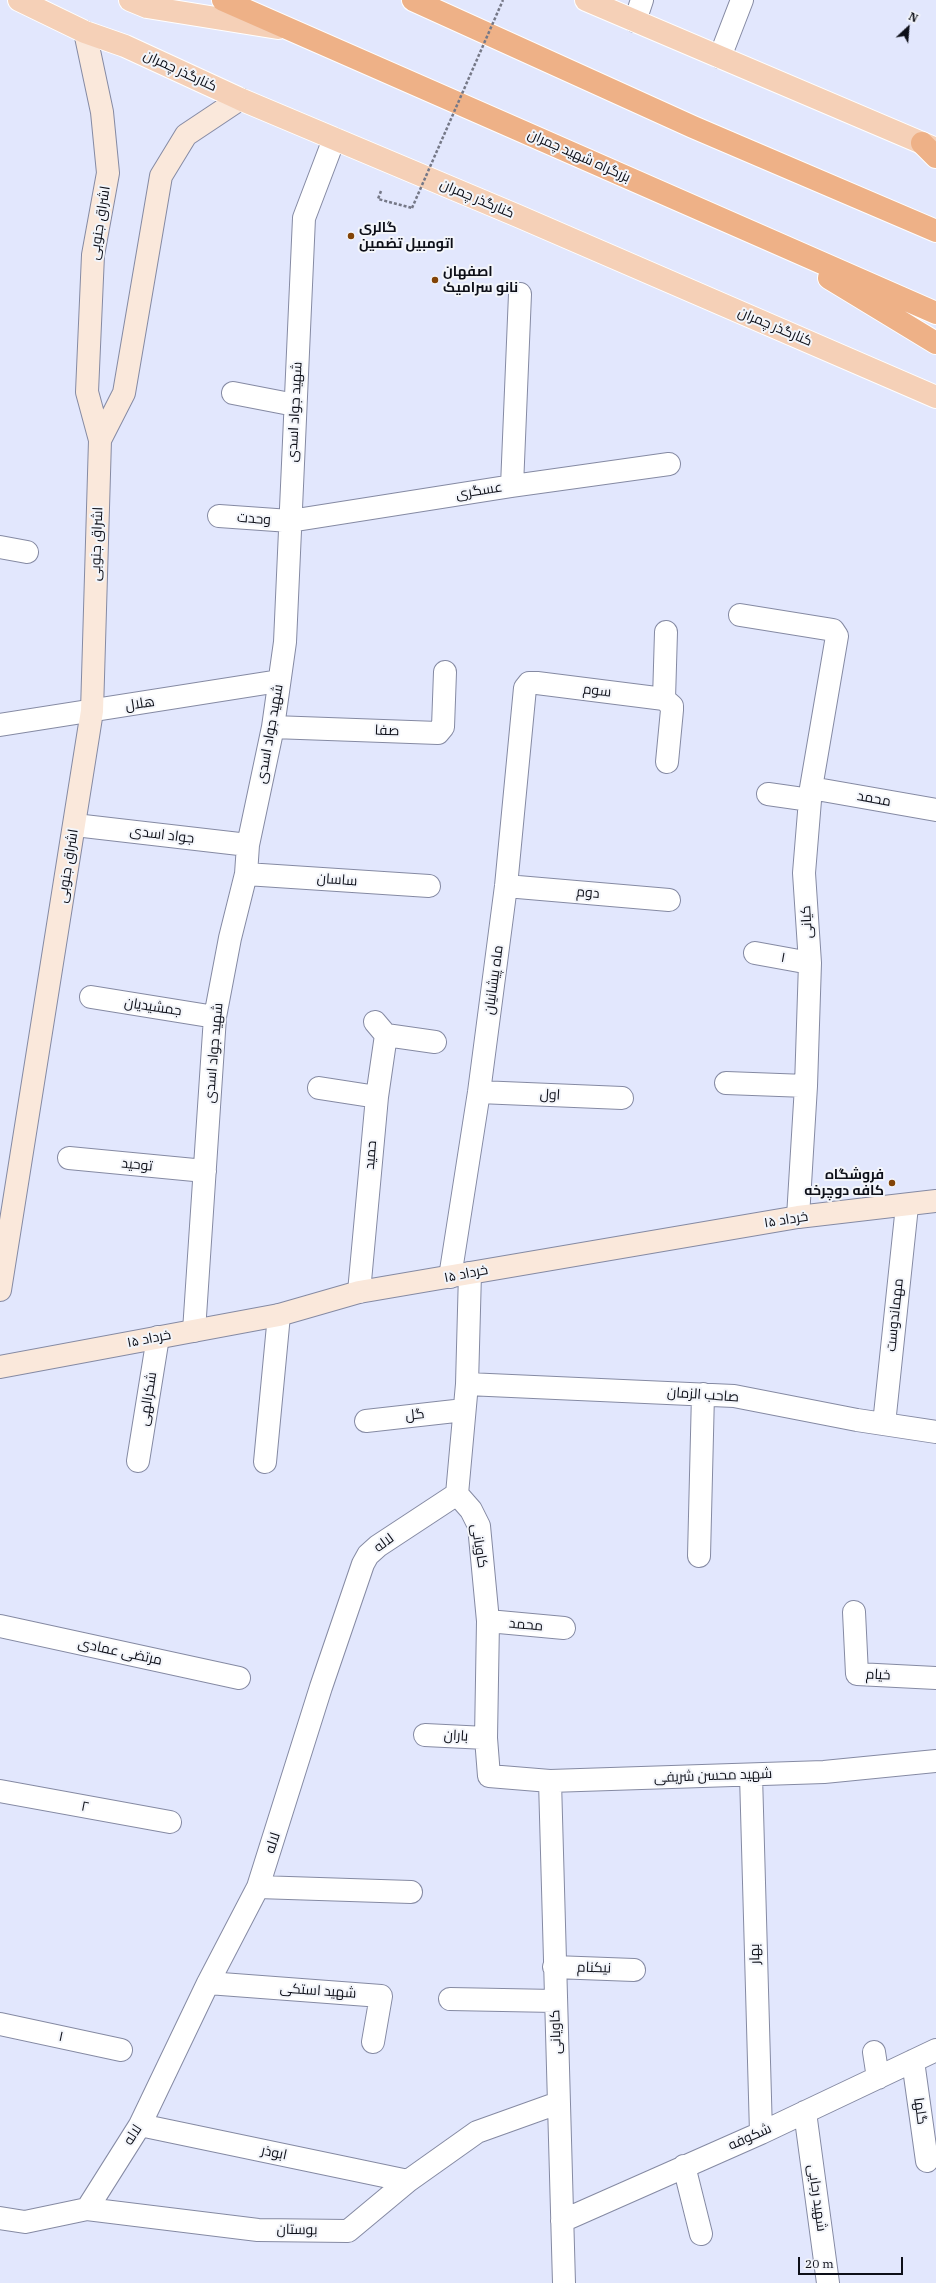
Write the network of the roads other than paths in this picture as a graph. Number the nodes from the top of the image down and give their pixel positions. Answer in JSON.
{"nodes":[{"id":1,"x":19,"y":0,"type":"edge"},
{"id":2,"x":130,"y":0,"type":"edge"},
{"id":3,"x":223,"y":0,"type":"edge"},
{"id":4,"x":413,"y":0,"type":"edge"},
{"id":5,"x":586,"y":0,"type":"edge"},
{"id":6,"x":642,"y":0,"type":"edge"},
{"id":7,"x":742,"y":0,"type":"edge"},
{"id":8,"x":635,"y":21,"type":"junction"},
{"id":9,"x":292,"y":30,"type":"junction"},
{"id":10,"x":85,"y":32,"type":"junction"},
{"id":11,"x":720,"y":57,"type":"junction"},
{"id":12,"x":240,"y":99,"type":"junction"},
{"id":13,"x":334,"y":138,"type":"junction"},
{"id":14,"x":931,"y":150,"type":"edge"},
{"id":15,"x":936,"y":231,"type":"edge"},
{"id":16,"x":754,"y":233,"type":"junction"},
{"id":17,"x":520,"y":294,"type":"dead end"},
{"id":18,"x":936,"y":312,"type":"edge"},
{"id":19,"x":936,"y":343,"type":"edge"},
{"id":20,"x":233,"y":393,"type":"dead end"},
{"id":21,"x":936,"y":397,"type":"edge"},
{"id":22,"x":295,"y":406,"type":"junction"},
{"id":23,"x":100,"y":440,"type":"junction"},
{"id":24,"x":669,"y":464,"type":"dead end"},
{"id":25,"x":512,"y":486,"type":"junction"},
{"id":26,"x":218,"y":516,"type":"dead end"},
{"id":27,"x":290,"y":521,"type":"junction"},
{"id":28,"x":0,"y":547,"type":"edge"},
{"id":29,"x":27,"y":552,"type":"dead end"},
{"id":30,"x":740,"y":615,"type":"dead end"},
{"id":31,"x":666,"y":632,"type":"dead end"},
{"id":32,"x":445,"y":672,"type":"dead end"},
{"id":33,"x":279,"y":681,"type":"junction"},
{"id":34,"x":529,"y":683,"type":"joint"},
{"id":35,"x":664,"y":699,"type":"junction"},
{"id":36,"x":92,"y":711,"type":"junction"},
{"id":37,"x":0,"y":725,"type":"edge"},
{"id":38,"x":273,"y":727,"type":"junction"},
{"id":39,"x":667,"y":762,"type":"dead end"},
{"id":40,"x":768,"y":794,"type":"dead end"},
{"id":41,"x":810,"y":794,"type":"junction"},
{"id":42,"x":936,"y":810,"type":"edge"},
{"id":43,"x":75,"y":824,"type":"junction"},
{"id":44,"x":248,"y":845,"type":"junction"},
{"id":45,"x":246,"y":874,"type":"junction"},
{"id":46,"x":428,"y":886,"type":"dead end"},
{"id":47,"x":506,"y":886,"type":"junction"},
{"id":48,"x":669,"y":900,"type":"dead end"},
{"id":49,"x":756,"y":953,"type":"dead end"},
{"id":50,"x":810,"y":962,"type":"junction"},
{"id":51,"x":91,"y":997,"type":"dead end"},
{"id":52,"x":215,"y":1017,"type":"junction"},
{"id":53,"x":435,"y":1042,"type":"dead end"},
{"id":54,"x":726,"y":1083,"type":"dead end"},
{"id":55,"x":806,"y":1086,"type":"junction"},
{"id":56,"x":319,"y":1088,"type":"dead end"},
{"id":57,"x":479,"y":1092,"type":"junction"},
{"id":58,"x":377,"y":1097,"type":"junction"},
{"id":59,"x":622,"y":1098,"type":"dead end"},
{"id":60,"x":69,"y":1158,"type":"dead end"},
{"id":61,"x":205,"y":1172,"type":"junction"},
{"id":62,"x":936,"y":1201,"type":"edge"},
{"id":63,"x":907,"y":1206,"type":"junction"},
{"id":64,"x":798,"y":1217,"type":"junction"},
{"id":65,"x":460,"y":1275,"type":"junction"},
{"id":66,"x":0,"y":1290,"type":"edge"},
{"id":67,"x":359,"y":1292,"type":"junction"},
{"id":68,"x":279,"y":1315,"type":"junction"},
{"id":69,"x":194,"y":1330,"type":"junction"},
{"id":70,"x":158,"y":1337,"type":"junction"},
{"id":71,"x":0,"y":1367,"type":"edge"},
{"id":72,"x":467,"y":1384,"type":"junction"},
{"id":73,"x":703,"y":1394,"type":"junction"},
{"id":74,"x":464,"y":1410,"type":"junction"},
{"id":75,"x":366,"y":1421,"type":"dead end"},
{"id":76,"x":884,"y":1424,"type":"junction"},
{"id":77,"x":936,"y":1432,"type":"edge"},
{"id":78,"x":138,"y":1461,"type":"dead end"},
{"id":79,"x":265,"y":1462,"type":"dead end"},
{"id":80,"x":458,"y":1494,"type":"junction"},
{"id":81,"x":699,"y":1556,"type":"dead end"},
{"id":82,"x":854,"y":1612,"type":"dead end"},
{"id":83,"x":488,"y":1621,"type":"junction"},
{"id":84,"x":0,"y":1626,"type":"edge"},
{"id":85,"x":564,"y":1628,"type":"dead end"},
{"id":86,"x":239,"y":1678,"type":"dead end"},
{"id":87,"x":936,"y":1678,"type":"edge"},
{"id":88,"x":426,"y":1735,"type":"dead end"},
{"id":89,"x":486,"y":1738,"type":"junction"},
{"id":90,"x":936,"y":1761,"type":"edge"},
{"id":91,"x":751,"y":1774,"type":"junction"},
{"id":92,"x":489,"y":1776,"type":"joint"},
{"id":93,"x":550,"y":1781,"type":"junction"},
{"id":94,"x":0,"y":1791,"type":"edge"},
{"id":95,"x":170,"y":1822,"type":"dead end"},
{"id":96,"x":258,"y":1887,"type":"junction"},
{"id":97,"x":411,"y":1892,"type":"dead end"},
{"id":98,"x":554,"y":1966,"type":"junction"},
{"id":99,"x":634,"y":1970,"type":"dead end"},
{"id":100,"x":208,"y":1983,"type":"junction"},
{"id":101,"x":450,"y":1999,"type":"dead end"},
{"id":102,"x":555,"y":2001,"type":"junction"},
{"id":103,"x":0,"y":2024,"type":"edge"},
{"id":104,"x":373,"y":2042,"type":"dead end"},
{"id":105,"x":122,"y":2050,"type":"dead end"},
{"id":106,"x":936,"y":2050,"type":"edge"},
{"id":107,"x":874,"y":2052,"type":"dead end"},
{"id":108,"x":913,"y":2061,"type":"junction"},
{"id":109,"x":878,"y":2078,"type":"junction"},
{"id":110,"x":558,"y":2103,"type":"junction"},
{"id":111,"x":805,"y":2112,"type":"junction"},
{"id":112,"x":140,"y":2125,"type":"junction"},
{"id":113,"x":761,"y":2133,"type":"junction"},
{"id":114,"x":927,"y":2161,"type":"dead end"},
{"id":115,"x":684,"y":2166,"type":"junction"},
{"id":116,"x":408,"y":2181,"type":"junction"},
{"id":117,"x":87,"y":2209,"type":"junction"},
{"id":118,"x":0,"y":2218,"type":"edge"},
{"id":119,"x":562,"y":2221,"type":"junction"},
{"id":120,"x":701,"y":2234,"type":"dead end"},
{"id":121,"x":564,"y":2283,"type":"edge"},
{"id":122,"x":828,"y":2283,"type":"edge"}],
"edges":[{"from":1,"to":10,"type":"main road","name":"کنارگذر چمران"},
{"from":2,"to":9,"type":"main road"},
{"from":3,"to":9,"type":"highway","name":"بزرگراه شهید چمران"},
{"from":4,"to":15,"type":"highway"},
{"from":5,"to":8,"type":"main road"},
{"from":6,"to":8,"type":"street"},
{"from":7,"to":11,"type":"street"},
{"from":8,"to":11,"type":"main road"},
{"from":9,"to":16,"type":"highway","name":"بزرگراه شهید چمران"},
{"from":10,"to":12,"type":"main road","name":"کنارگذر چمران"},
{"from":10,"to":23,"type":"main road","name":"اشراق جنوبی"},
{"from":11,"to":14,"type":"main road"},
{"from":12,"to":13,"type":"main road","name":"کنارگذر چمران"},
{"from":12,"to":23,"type":"main road","name":"اشراق جنوبی"},
{"from":13,"to":21,"type":"main road","name":"کنارگذر چمران"},
{"from":13,"to":22,"type":"street","name":"شهید جواد اسدی"},
{"from":16,"to":18,"type":"highway","name":"بزرگراه شهید چمران"},
{"from":16,"to":19,"type":"highway"},
{"from":17,"to":25,"type":"street"},
{"from":20,"to":22,"type":"street"},
{"from":22,"to":27,"type":"street","name":"شهید جواد اسدی"},
{"from":23,"to":36,"type":"main road","name":"اشراق جنوبی"},
{"from":24,"to":25,"type":"street","name":"عسگری"},
{"from":25,"to":27,"type":"street","name":"عسگری"},
{"from":26,"to":27,"type":"street","name":"وحدت"},
{"from":27,"to":33,"type":"street","name":"شهید جواد اسدی"},
{"from":28,"to":29,"type":"street"},
{"from":30,"to":41,"type":"street","name":"کیانی"},
{"from":31,"to":35,"type":"street"},
{"from":32,"to":38,"type":"street","name":"صفا"},
{"from":33,"to":36,"type":"street","name":"هلال"},
{"from":33,"to":38,"type":"street","name":"شهید جواد اسدی"},
{"from":34,"to":35,"type":"street","name":"سوم"},
{"from":34,"to":47,"type":"street","name":"ماه پیشانیان"},
{"from":35,"to":39,"type":"street"},
{"from":36,"to":37,"type":"street","name":"هلال"},
{"from":36,"to":43,"type":"main road","name":"اشراق جنوبی"},
{"from":38,"to":44,"type":"street","name":"شهید جواد اسدی"},
{"from":40,"to":41,"type":"street","name":"محمد"},
{"from":41,"to":42,"type":"street","name":"محمد"},
{"from":41,"to":50,"type":"street","name":"کیانی"},
{"from":43,"to":44,"type":"street","name":"جواد اسدی"},
{"from":43,"to":66,"type":"main road","name":"اشراق جنوبی"},
{"from":44,"to":45,"type":"street","name":"شهید جواد اسدی"},
{"from":45,"to":46,"type":"street","name":"ساسان"},
{"from":45,"to":52,"type":"street","name":"شهید جواد اسدی"},
{"from":47,"to":48,"type":"street","name":"دوم"},
{"from":47,"to":57,"type":"street","name":"ماه پیشانیان"},
{"from":49,"to":50,"type":"street","name":"۱"},
{"from":50,"to":55,"type":"street","name":"کیانی"},
{"from":51,"to":52,"type":"street","name":"جمشیدیان"},
{"from":52,"to":61,"type":"street","name":"شهید جواد اسدی"},
{"from":53,"to":58,"type":"street","name":"حمید"},
{"from":54,"to":55,"type":"street"},
{"from":55,"to":64,"type":"street","name":"کیانی"},
{"from":56,"to":58,"type":"street"},
{"from":57,"to":59,"type":"street","name":"اول"},
{"from":57,"to":65,"type":"street","name":"ماه پیشانیان"},
{"from":58,"to":67,"type":"street","name":"حمید"},
{"from":60,"to":61,"type":"street","name":"توحید"},
{"from":61,"to":69,"type":"street","name":"شهید جواد اسدی"},
{"from":62,"to":63,"type":"main road","name":"۱۵ خرداد"},
{"from":63,"to":64,"type":"main road","name":"۱۵ خرداد"},
{"from":63,"to":76,"type":"street","name":"مهماندوست"},
{"from":64,"to":65,"type":"main road","name":"۱۵ خرداد"},
{"from":65,"to":67,"type":"main road","name":"۱۵ خرداد"},
{"from":65,"to":72,"type":"street"},
{"from":67,"to":68,"type":"main road","name":"۱۵ خرداد"},
{"from":68,"to":69,"type":"main road","name":"۱۵ خرداد"},
{"from":68,"to":79,"type":"street"},
{"from":69,"to":70,"type":"main road","name":"۱۵ خرداد"},
{"from":70,"to":71,"type":"main road","name":"۱۵ خرداد"},
{"from":70,"to":78,"type":"street","name":"شکرالهی"},
{"from":72,"to":73,"type":"street","name":"صاحب الزمان"},
{"from":72,"to":74,"type":"street"},
{"from":73,"to":76,"type":"street","name":"صاحب الزمان"},
{"from":73,"to":81,"type":"street"},
{"from":74,"to":75,"type":"street","name":"گل"},
{"from":74,"to":80,"type":"street"},
{"from":76,"to":77,"type":"street","name":"صاحب الزمان"},
{"from":80,"to":83,"type":"street","name":"کاویانی"},
{"from":80,"to":96,"type":"street","name":"لاله"},
{"from":82,"to":87,"type":"street","name":"خیام"},
{"from":83,"to":85,"type":"street","name":"محمد"},
{"from":83,"to":89,"type":"street","name":"کاویانی"},
{"from":84,"to":86,"type":"street","name":"مرتضی عمادی"},
{"from":88,"to":89,"type":"street","name":"باران"},
{"from":89,"to":92,"type":"street","name":"کاویانی"},
{"from":90,"to":91,"type":"street","name":"شهید محسن شریفی"},
{"from":91,"to":93,"type":"street","name":"شهید محسن شریفی"},
{"from":91,"to":113,"type":"street","name":"بهار"},
{"from":92,"to":93,"type":"street","name":"شهید محسن شریفی"},
{"from":93,"to":98,"type":"street","name":"کاویانی"},
{"from":94,"to":95,"type":"street","name":"۲"},
{"from":96,"to":97,"type":"street"},
{"from":96,"to":100,"type":"street","name":"لاله"},
{"from":98,"to":99,"type":"street","name":"نیکنام"},
{"from":98,"to":102,"type":"street","name":"کاویانی"},
{"from":100,"to":104,"type":"street","name":"شهید استکی"},
{"from":100,"to":112,"type":"street","name":"لاله"},
{"from":101,"to":102,"type":"street"},
{"from":102,"to":110,"type":"street","name":"کاویانی"},
{"from":103,"to":105,"type":"street","name":"۱"},
{"from":106,"to":108,"type":"street","name":"شکوفه"},
{"from":107,"to":109,"type":"street"},
{"from":108,"to":109,"type":"street","name":"شکوفه"},
{"from":108,"to":114,"type":"street","name":"گلها"},
{"from":109,"to":111,"type":"street","name":"شکوفه"},
{"from":110,"to":116,"type":"street","name":"بوستان"},
{"from":110,"to":119,"type":"street","name":"کاویانی"},
{"from":111,"to":113,"type":"street","name":"شکوفه"},
{"from":111,"to":122,"type":"street","name":"شهید رجایی"},
{"from":112,"to":116,"type":"street","name":"ابوذر"},
{"from":112,"to":117,"type":"street","name":"لاله"},
{"from":113,"to":115,"type":"street","name":"شکوفه"},
{"from":115,"to":119,"type":"street","name":"شکوفه"},
{"from":115,"to":120,"type":"street"},
{"from":116,"to":117,"type":"street","name":"بوستان"},
{"from":117,"to":118,"type":"street","name":"بوستان"},
{"from":119,"to":121,"type":"street","name":"کاویانی"}]}
